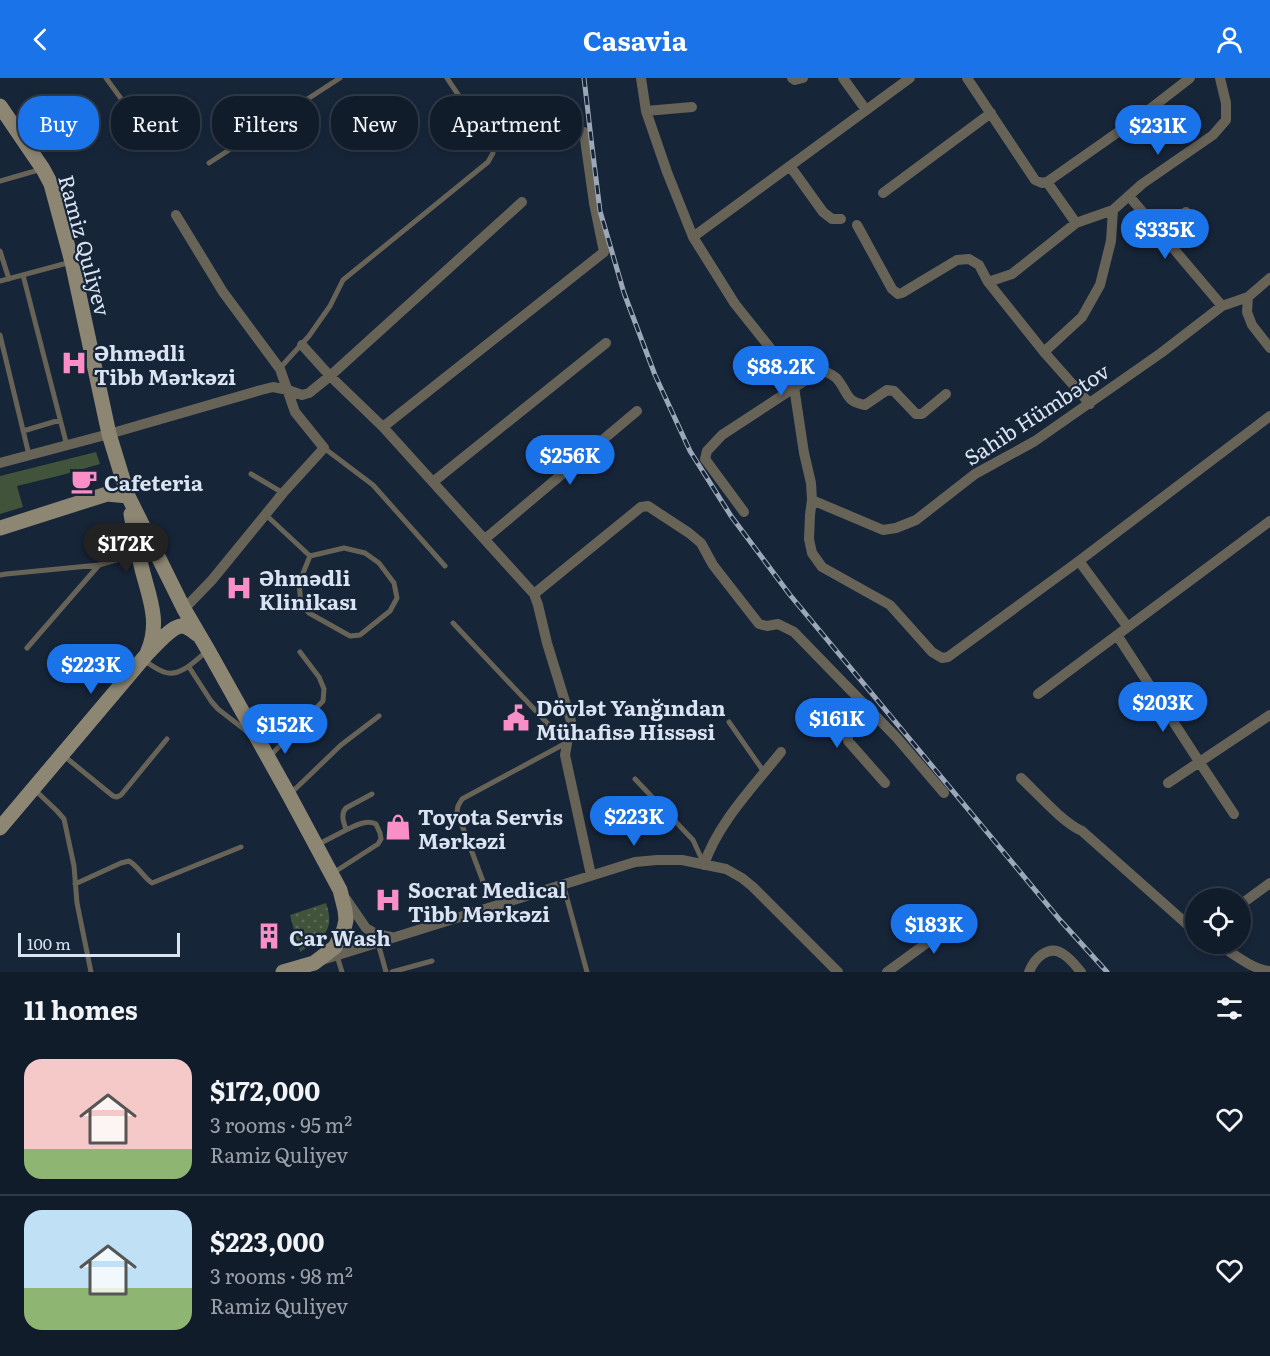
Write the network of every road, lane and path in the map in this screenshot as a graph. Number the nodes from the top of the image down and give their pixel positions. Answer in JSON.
{"nodes":[{"id":1,"x":106,"y":78,"type":"edge"},
{"id":2,"x":339,"y":78,"type":"edge"},
{"id":3,"x":447,"y":78,"type":"edge"},
{"id":4,"x":641,"y":78,"type":"edge"},
{"id":5,"x":792,"y":78,"type":"edge"},
{"id":6,"x":803,"y":78,"type":"edge"},
{"id":7,"x":843,"y":78,"type":"edge"},
{"id":8,"x":910,"y":78,"type":"edge"},
{"id":9,"x":967,"y":78,"type":"edge"},
{"id":10,"x":1190,"y":78,"type":"edge"},
{"id":11,"x":1220,"y":78,"type":"edge"},
{"id":12,"x":119,"y":96,"type":"edge"},
{"id":13,"x":0,"y":106,"type":"edge"},
{"id":14,"x":692,"y":107,"type":"dead end"},
{"id":15,"x":866,"y":110,"type":"junction"},
{"id":16,"x":646,"y":111,"type":"junction"},
{"id":17,"x":991,"y":113,"type":"junction"},
{"id":18,"x":584,"y":132,"type":"dead end"},
{"id":19,"x":209,"y":163,"type":"dead end"},
{"id":20,"x":789,"y":166,"type":"junction"},
{"id":21,"x":43,"y":169,"type":"junction"},
{"id":22,"x":0,"y":181,"type":"edge"},
{"id":23,"x":1047,"y":182,"type":"junction"},
{"id":24,"x":883,"y":193,"type":"dead end"},
{"id":25,"x":1129,"y":195,"type":"junction"},
{"id":26,"x":522,"y":202,"type":"dead end"},
{"id":27,"x":1113,"y":210,"type":"junction"},
{"id":28,"x":1185,"y":212,"type":"dead end"},
{"id":29,"x":176,"y":215,"type":"dead end"},
{"id":30,"x":841,"y":219,"type":"dead end"},
{"id":31,"x":1076,"y":223,"type":"junction"},
{"id":32,"x":857,"y":225,"type":"dead end"},
{"id":33,"x":1159,"y":232,"type":"junction"},
{"id":34,"x":693,"y":237,"type":"junction"},
{"id":35,"x":0,"y":250,"type":"edge"},
{"id":36,"x":72,"y":262,"type":"junction"},
{"id":37,"x":23,"y":275,"type":"junction"},
{"id":38,"x":1270,"y":278,"type":"edge"},
{"id":39,"x":9,"y":279,"type":"junction"},
{"id":40,"x":0,"y":281,"type":"edge"},
{"id":41,"x":988,"y":282,"type":"junction"},
{"id":42,"x":1248,"y":297,"type":"junction"},
{"id":43,"x":1222,"y":306,"type":"junction"},
{"id":44,"x":0,"y":335,"type":"edge"},
{"id":45,"x":606,"y":344,"type":"dead end"},
{"id":46,"x":302,"y":345,"type":"junction"},
{"id":47,"x":1270,"y":348,"type":"edge"},
{"id":48,"x":1044,"y":352,"type":"junction"},
{"id":49,"x":280,"y":369,"type":"junction"},
{"id":50,"x":330,"y":376,"type":"junction"},
{"id":51,"x":794,"y":387,"type":"junction"},
{"id":52,"x":288,"y":390,"type":"junction"},
{"id":53,"x":946,"y":394,"type":"dead end"},
{"id":54,"x":1090,"y":404,"type":"junction"},
{"id":55,"x":637,"y":411,"type":"dead end"},
{"id":56,"x":1270,"y":416,"type":"edge"},
{"id":57,"x":60,"y":420,"type":"junction"},
{"id":58,"x":383,"y":427,"type":"junction"},
{"id":59,"x":23,"y":431,"type":"junction"},
{"id":60,"x":110,"y":434,"type":"junction"},
{"id":61,"x":67,"y":446,"type":"junction"},
{"id":62,"x":324,"y":448,"type":"junction"},
{"id":63,"x":29,"y":455,"type":"junction"},
{"id":64,"x":0,"y":463,"type":"edge"},
{"id":65,"x":251,"y":474,"type":"dead end"},
{"id":66,"x":433,"y":482,"type":"junction"},
{"id":67,"x":283,"y":493,"type":"junction"},
{"id":68,"x":128,"y":496,"type":"junction"},
{"id":69,"x":812,"y":500,"type":"junction"},
{"id":70,"x":744,"y":512,"type":"dead end"},
{"id":71,"x":266,"y":515,"type":"junction"},
{"id":72,"x":1270,"y":521,"type":"edge"},
{"id":73,"x":0,"y":528,"type":"edge"},
{"id":74,"x":485,"y":539,"type":"junction"},
{"id":75,"x":138,"y":554,"type":"junction"},
{"id":76,"x":310,"y":556,"type":"junction"},
{"id":77,"x":1079,"y":561,"type":"junction"},
{"id":78,"x":99,"y":565,"type":"junction"},
{"id":79,"x":445,"y":566,"type":"dead end"},
{"id":80,"x":0,"y":575,"type":"edge"},
{"id":81,"x":534,"y":594,"type":"junction"},
{"id":82,"x":184,"y":609,"type":"junction"},
{"id":83,"x":453,"y":623,"type":"dead end"},
{"id":84,"x":1127,"y":627,"type":"junction"},
{"id":85,"x":1117,"y":635,"type":"junction"},
{"id":86,"x":204,"y":644,"type":"junction"},
{"id":87,"x":27,"y":648,"type":"dead end"},
{"id":88,"x":300,"y":652,"type":"dead end"},
{"id":89,"x":145,"y":657,"type":"junction"},
{"id":90,"x":189,"y":667,"type":"junction"},
{"id":91,"x":1038,"y":694,"type":"dead end"},
{"id":92,"x":868,"y":709,"type":"junction"},
{"id":93,"x":1270,"y":715,"type":"edge"},
{"id":94,"x":379,"y":716,"type":"dead end"},
{"id":95,"x":729,"y":722,"type":"dead end"},
{"id":96,"x":166,"y":739,"type":"dead end"},
{"id":97,"x":257,"y":739,"type":"junction"},
{"id":98,"x":566,"y":743,"type":"junction"},
{"id":99,"x":780,"y":752,"type":"dead end"},
{"id":100,"x":62,"y":755,"type":"junction"},
{"id":101,"x":268,"y":758,"type":"junction"},
{"id":102,"x":1200,"y":763,"type":"junction"},
{"id":103,"x":765,"y":773,"type":"junction"},
{"id":104,"x":1021,"y":778,"type":"dead end"},
{"id":105,"x":634,"y":779,"type":"dead end"},
{"id":106,"x":885,"y":783,"type":"dead end"},
{"id":107,"x":1168,"y":783,"type":"dead end"},
{"id":108,"x":34,"y":789,"type":"junction"},
{"id":109,"x":944,"y":793,"type":"dead end"},
{"id":110,"x":372,"y":794,"type":"dead end"},
{"id":111,"x":289,"y":795,"type":"junction"},
{"id":112,"x":1234,"y":814,"type":"dead end"},
{"id":113,"x":0,"y":828,"type":"edge"},
{"id":114,"x":346,"y":830,"type":"junction"},
{"id":115,"x":316,"y":846,"type":"junction"},
{"id":116,"x":241,"y":847,"type":"dead end"},
{"id":117,"x":704,"y":865,"type":"junction"},
{"id":118,"x":331,"y":874,"type":"junction"},
{"id":119,"x":591,"y":875,"type":"junction"},
{"id":120,"x":1270,"y":883,"type":"edge"},
{"id":121,"x":75,"y":884,"type":"junction"},
{"id":122,"x":484,"y":884,"type":"dead end"},
{"id":123,"x":563,"y":884,"type":"junction"},
{"id":124,"x":340,"y":890,"type":"junction"},
{"id":125,"x":1251,"y":897,"type":"edge"},
{"id":126,"x":969,"y":918,"type":"dead end"},
{"id":127,"x":1185,"y":922,"type":"edge"},
{"id":128,"x":394,"y":938,"type":"junction"},
{"id":129,"x":378,"y":943,"type":"junction"},
{"id":130,"x":1232,"y":954,"type":"edge"},
{"id":131,"x":337,"y":956,"type":"junction"},
{"id":132,"x":432,"y":961,"type":"dead end"},
{"id":133,"x":314,"y":963,"type":"junction"},
{"id":134,"x":1251,"y":968,"type":"edge"},
{"id":135,"x":1270,"y":971,"type":"edge"},
{"id":136,"x":91,"y":972,"type":"edge"},
{"id":137,"x":283,"y":972,"type":"edge"},
{"id":138,"x":342,"y":972,"type":"edge"},
{"id":139,"x":386,"y":972,"type":"edge"},
{"id":140,"x":392,"y":972,"type":"edge"},
{"id":141,"x":587,"y":972,"type":"edge"},
{"id":142,"x":838,"y":972,"type":"edge"},
{"id":143,"x":887,"y":972,"type":"edge"},
{"id":144,"x":1029,"y":972,"type":"edge"},
{"id":145,"x":1081,"y":972,"type":"edge"}],
"edges":[{"from":1,"to":12,"type":"lane"},
{"from":2,"to":19,"type":"lane"},
{"from":3,"to":46,"type":"lane"},
{"from":4,"to":16,"type":"street"},
{"from":5,"to":6,"type":"street"},
{"from":7,"to":15,"type":"street"},
{"from":8,"to":15,"type":"street"},
{"from":9,"to":17,"type":"street"},
{"from":10,"to":23,"type":"street"},
{"from":11,"to":25,"type":"street"},
{"from":13,"to":21,"type":"main road","name":"Ramiz Quliyev"},
{"from":14,"to":16,"type":"street"},
{"from":15,"to":20,"type":"street"},
{"from":16,"to":34,"type":"street"},
{"from":17,"to":23,"type":"street"},
{"from":17,"to":24,"type":"street"},
{"from":18,"to":58,"type":"street"},
{"from":20,"to":30,"type":"street"},
{"from":20,"to":34,"type":"street"},
{"from":21,"to":22,"type":"lane"},
{"from":21,"to":36,"type":"main road","name":"Ramiz Quliyev"},
{"from":23,"to":31,"type":"street"},
{"from":25,"to":27,"type":"street"},
{"from":25,"to":33,"type":"street"},
{"from":26,"to":50,"type":"street"},
{"from":27,"to":31,"type":"street"},
{"from":27,"to":48,"type":"street"},
{"from":28,"to":33,"type":"street"},
{"from":29,"to":49,"type":"street"},
{"from":31,"to":41,"type":"street"},
{"from":32,"to":41,"type":"street"},
{"from":33,"to":43,"type":"street"},
{"from":34,"to":51,"type":"street"},
{"from":35,"to":39,"type":"lane"},
{"from":36,"to":37,"type":"lane"},
{"from":36,"to":60,"type":"main road","name":"Ramiz Quliyev"},
{"from":37,"to":39,"type":"lane"},
{"from":37,"to":57,"type":"lane"},
{"from":38,"to":42,"type":"street","name":"Sahib Hümbətov"},
{"from":39,"to":40,"type":"lane"},
{"from":41,"to":48,"type":"street"},
{"from":42,"to":43,"type":"street","name":"Sahib Hümbətov"},
{"from":42,"to":47,"type":"street"},
{"from":43,"to":54,"type":"street","name":"Sahib Hümbətov"},
{"from":44,"to":59,"type":"lane"},
{"from":45,"to":66,"type":"street"},
{"from":46,"to":49,"type":"lane"},
{"from":46,"to":50,"type":"street"},
{"from":48,"to":54,"type":"street"},
{"from":49,"to":52,"type":"street"},
{"from":50,"to":52,"type":"street"},
{"from":50,"to":58,"type":"street"},
{"from":51,"to":53,"type":"street"},
{"from":51,"to":69,"type":"street"},
{"from":51,"to":70,"type":"street"},
{"from":52,"to":60,"type":"street"},
{"from":52,"to":62,"type":"street"},
{"from":54,"to":69,"type":"street","name":"Sahib Hümbətov"},
{"from":55,"to":74,"type":"street"},
{"from":56,"to":77,"type":"street"},
{"from":57,"to":59,"type":"lane"},
{"from":57,"to":61,"type":"lane"},
{"from":58,"to":66,"type":"street"},
{"from":59,"to":63,"type":"lane"},
{"from":60,"to":61,"type":"street"},
{"from":60,"to":68,"type":"main road","name":"Ramiz Quliyev"},
{"from":61,"to":63,"type":"street"},
{"from":62,"to":67,"type":"street"},
{"from":62,"to":79,"type":"lane"},
{"from":63,"to":64,"type":"street"},
{"from":65,"to":67,"type":"lane"},
{"from":66,"to":74,"type":"street"},
{"from":67,"to":71,"type":"street"},
{"from":68,"to":73,"type":"main road"},
{"from":68,"to":75,"type":"main road"},
{"from":68,"to":82,"type":"main road","name":"Ramiz Quliyev"},
{"from":69,"to":77,"type":"street"},
{"from":71,"to":76,"type":"lane"},
{"from":71,"to":82,"type":"street"},
{"from":72,"to":84,"type":"street"},
{"from":74,"to":81,"type":"street"},
{"from":75,"to":78,"type":"lane"},
{"from":75,"to":89,"type":"main road"},
{"from":76,"to":76,"type":"lane"},
{"from":77,"to":84,"type":"street"},
{"from":78,"to":80,"type":"lane"},
{"from":78,"to":87,"type":"lane"},
{"from":81,"to":92,"type":"street"},
{"from":81,"to":98,"type":"street"},
{"from":82,"to":86,"type":"main road","name":"Ramiz Quliyev"},
{"from":82,"to":89,"type":"main road"},
{"from":83,"to":98,"type":"lane"},
{"from":84,"to":85,"type":"street"},
{"from":85,"to":91,"type":"street"},
{"from":85,"to":102,"type":"street"},
{"from":86,"to":89,"type":"main road"},
{"from":86,"to":90,"type":"lane"},
{"from":86,"to":97,"type":"main road","name":"Ramiz Quliyev"},
{"from":88,"to":101,"type":"lane"},
{"from":89,"to":90,"type":"lane"},
{"from":89,"to":100,"type":"main road"},
{"from":90,"to":97,"type":"lane"},
{"from":92,"to":106,"type":"street"},
{"from":92,"to":109,"type":"street"},
{"from":93,"to":102,"type":"street"},
{"from":94,"to":111,"type":"lane"},
{"from":95,"to":103,"type":"lane"},
{"from":96,"to":100,"type":"lane"},
{"from":97,"to":101,"type":"main road","name":"Ramiz Quliyev"},
{"from":98,"to":119,"type":"street"},
{"from":98,"to":122,"type":"lane"},
{"from":99,"to":103,"type":"street"},
{"from":100,"to":108,"type":"main road"},
{"from":101,"to":111,"type":"main road","name":"Ramiz Quliyev"},
{"from":102,"to":107,"type":"street"},
{"from":102,"to":112,"type":"street"},
{"from":103,"to":117,"type":"street"},
{"from":104,"to":127,"type":"street"},
{"from":105,"to":117,"type":"lane"},
{"from":108,"to":113,"type":"main road"},
{"from":108,"to":121,"type":"lane"},
{"from":110,"to":114,"type":"lane"},
{"from":111,"to":115,"type":"main road","name":"Ramiz Quliyev"},
{"from":114,"to":115,"type":"lane"},
{"from":114,"to":118,"type":"lane"},
{"from":115,"to":118,"type":"main road","name":"Ramiz Quliyev"},
{"from":116,"to":121,"type":"lane"},
{"from":117,"to":119,"type":"street"},
{"from":117,"to":142,"type":"street"},
{"from":118,"to":124,"type":"main road","name":"Ramiz Quliyev"},
{"from":119,"to":123,"type":"street"},
{"from":120,"to":125,"type":"street"},
{"from":121,"to":136,"type":"lane"},
{"from":123,"to":128,"type":"street"},
{"from":123,"to":141,"type":"lane"},
{"from":124,"to":128,"type":"street"},
{"from":124,"to":133,"type":"main road","name":"Ramiz Quliyev"},
{"from":126,"to":143,"type":"street"},
{"from":128,"to":129,"type":"street"},
{"from":129,"to":131,"type":"street"},
{"from":129,"to":139,"type":"lane"},
{"from":130,"to":134,"type":"street"},
{"from":131,"to":133,"type":"street"},
{"from":131,"to":138,"type":"lane"},
{"from":132,"to":140,"type":"lane"},
{"from":133,"to":137,"type":"main road"},
{"from":134,"to":135,"type":"street"},
{"from":144,"to":145,"type":"street"}]}
